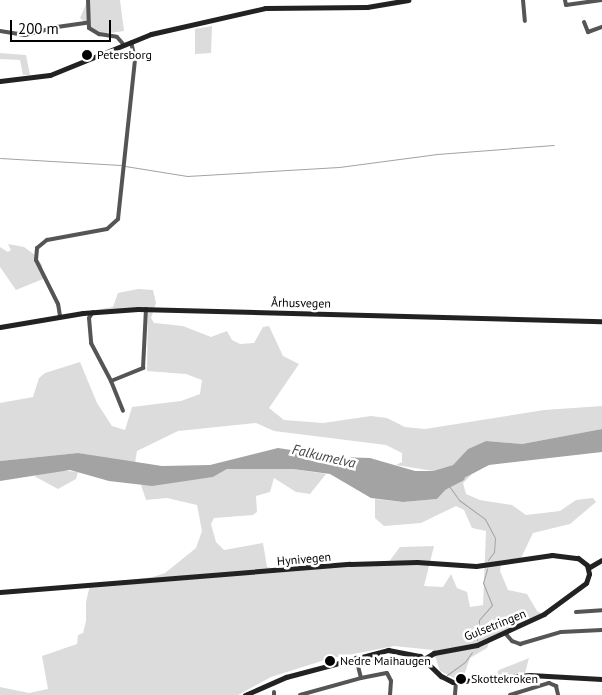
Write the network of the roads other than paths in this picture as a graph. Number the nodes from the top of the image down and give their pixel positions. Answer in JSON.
{"nodes":[{"id":1,"x":88,"y":0,"type":"edge"},
{"id":2,"x":408,"y":0,"type":"edge"},
{"id":3,"x":523,"y":0,"type":"edge"},
{"id":4,"x":565,"y":0,"type":"edge"},
{"id":5,"x":602,"y":0,"type":"edge"},
{"id":6,"x":526,"y":21,"type":"dead end"},
{"id":7,"x":584,"y":22,"type":"dead end"},
{"id":8,"x":87,"y":24,"type":"junction"},
{"id":9,"x":602,"y":27,"type":"edge"},
{"id":10,"x":0,"y":31,"type":"edge"},
{"id":11,"x":130,"y":41,"type":"junction"},
{"id":12,"x":123,"y":44,"type":"junction"},
{"id":13,"x":0,"y":81,"type":"edge"},
{"id":14,"x":146,"y":309,"type":"junction"},
{"id":15,"x":93,"y":312,"type":"junction"},
{"id":16,"x":83,"y":313,"type":"junction"},
{"id":17,"x":60,"y":316,"type":"junction"},
{"id":18,"x":89,"y":318,"type":"junction"},
{"id":19,"x":602,"y":321,"type":"edge"},
{"id":20,"x":0,"y":327,"type":"edge"},
{"id":21,"x":111,"y":381,"type":"junction"},
{"id":22,"x":123,"y":411,"type":"dead end"},
{"id":23,"x":602,"y":560,"type":"edge"},
{"id":24,"x":588,"y":568,"type":"junction"},
{"id":25,"x":0,"y":592,"type":"edge"},
{"id":26,"x":602,"y":610,"type":"edge"},
{"id":27,"x":576,"y":612,"type":"dead end"},
{"id":28,"x":602,"y":630,"type":"edge"},
{"id":29,"x":505,"y":633,"type":"junction"},
{"id":30,"x":356,"y":658,"type":"junction"},
{"id":31,"x":424,"y":659,"type":"junction"},
{"id":32,"x":361,"y":678,"type":"junction"},
{"id":33,"x":602,"y":679,"type":"edge"},
{"id":34,"x":456,"y":682,"type":"junction"},
{"id":35,"x":314,"y":693,"type":"edge"},
{"id":36,"x":245,"y":695,"type":"edge"},
{"id":37,"x":300,"y":695,"type":"edge"},
{"id":38,"x":390,"y":695,"type":"edge"},
{"id":39,"x":454,"y":695,"type":"edge"},
{"id":40,"x":510,"y":695,"type":"edge"},
{"id":41,"x":558,"y":695,"type":"edge"}],
"edges":[{"from":1,"to":8,"type":"street"},
{"from":2,"to":11,"type":"street"},
{"from":3,"to":6,"type":"street"},
{"from":4,"to":5,"type":"street"},
{"from":7,"to":9,"type":"street"},
{"from":8,"to":10,"type":"street"},
{"from":8,"to":12,"type":"street"},
{"from":11,"to":12,"type":"street"},
{"from":11,"to":17,"type":"street"},
{"from":12,"to":13,"type":"street"},
{"from":14,"to":15,"type":"street","name":"Århusvegen"},
{"from":14,"to":19,"type":"street","name":"Århusvegen"},
{"from":14,"to":21,"type":"street"},
{"from":15,"to":16,"type":"street","name":"Århusvegen"},
{"from":15,"to":18,"type":"street"},
{"from":16,"to":17,"type":"street","name":"Århusvegen"},
{"from":16,"to":18,"type":"street"},
{"from":17,"to":20,"type":"street","name":"Århusvegen"},
{"from":18,"to":21,"type":"street"},
{"from":21,"to":22,"type":"street"},
{"from":23,"to":24,"type":"street"},
{"from":24,"to":25,"type":"street","name":"Hynivegen"},
{"from":24,"to":29,"type":"street","name":"Gulsetringen"},
{"from":26,"to":27,"type":"street"},
{"from":28,"to":29,"type":"street"},
{"from":29,"to":31,"type":"street","name":"Gulsetringen"},
{"from":30,"to":31,"type":"street"},
{"from":30,"to":32,"type":"street"},
{"from":30,"to":36,"type":"street"},
{"from":31,"to":34,"type":"street"},
{"from":32,"to":35,"type":"street"},
{"from":32,"to":38,"type":"street"},
{"from":33,"to":34,"type":"street"},
{"from":34,"to":39,"type":"street"},
{"from":35,"to":37,"type":"street"},
{"from":40,"to":41,"type":"street"}]}
